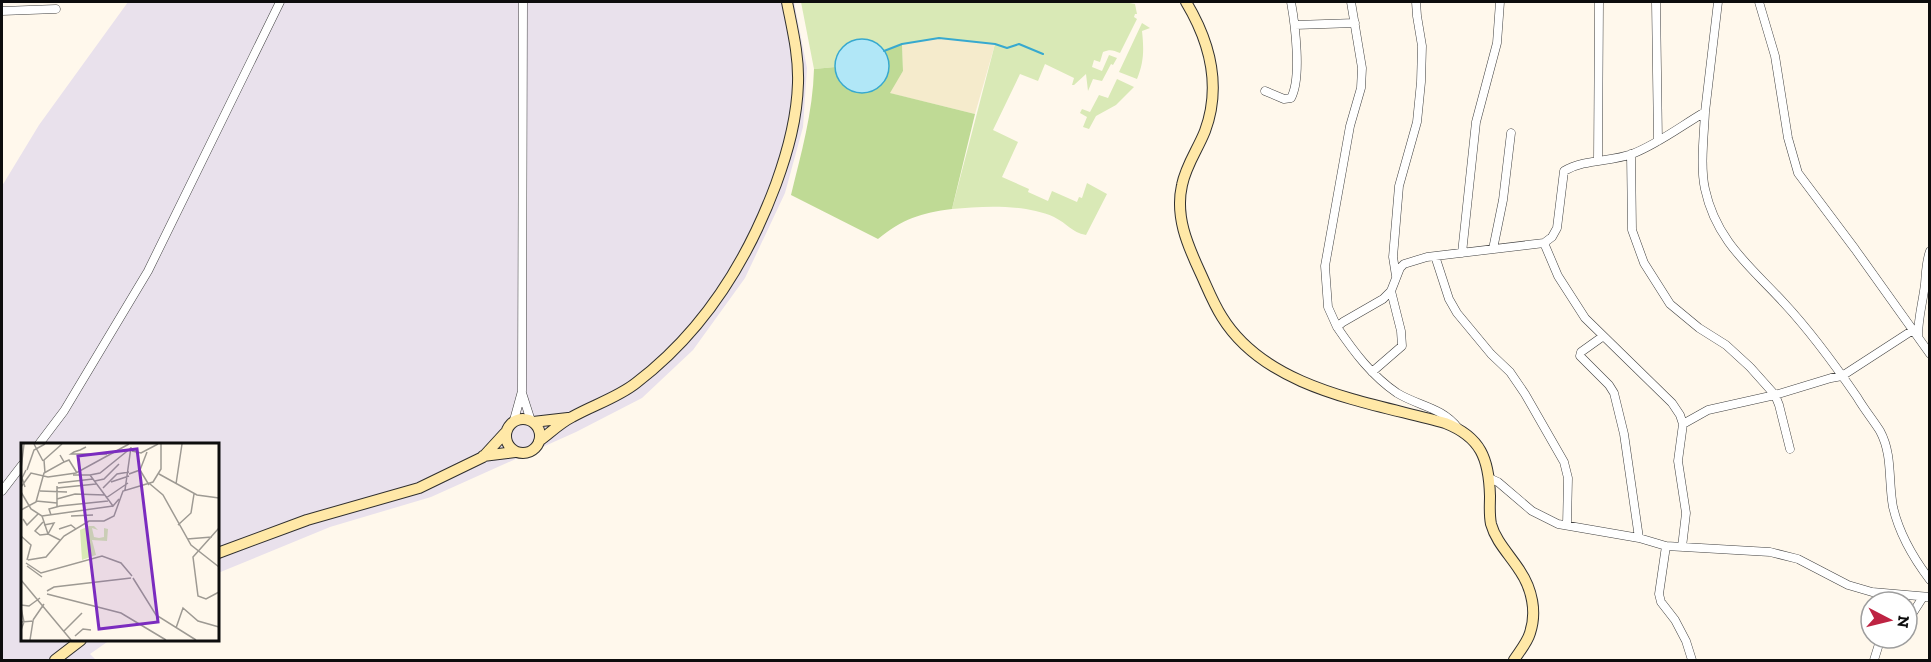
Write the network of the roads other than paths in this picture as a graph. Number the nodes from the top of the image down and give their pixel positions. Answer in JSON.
{"nodes":[{"id":1,"x":280,"y":2,"type":"edge"},
{"id":2,"x":523,"y":2,"type":"edge"},
{"id":3,"x":787,"y":2,"type":"edge"},
{"id":4,"x":1186,"y":2,"type":"edge"},
{"id":5,"x":1291,"y":2,"type":"edge"},
{"id":6,"x":1351,"y":2,"type":"edge"},
{"id":7,"x":1416,"y":2,"type":"edge"},
{"id":8,"x":1500,"y":2,"type":"edge"},
{"id":9,"x":1599,"y":2,"type":"edge"},
{"id":10,"x":1656,"y":2,"type":"edge"},
{"id":11,"x":1718,"y":2,"type":"edge"},
{"id":12,"x":1760,"y":2,"type":"edge"},
{"id":13,"x":56,"y":9,"type":"dead end"},
{"id":14,"x":2,"y":11,"type":"edge"},
{"id":15,"x":1355,"y":23,"type":"junction"},
{"id":16,"x":1295,"y":25,"type":"junction"},
{"id":17,"x":1265,"y":91,"type":"dead end"},
{"id":18,"x":1705,"y":112,"type":"junction"},
{"id":19,"x":1511,"y":133,"type":"dead end"},
{"id":20,"x":1658,"y":141,"type":"junction"},
{"id":21,"x":1631,"y":154,"type":"junction"},
{"id":22,"x":1598,"y":161,"type":"junction"},
{"id":23,"x":1544,"y":243,"type":"junction"},
{"id":24,"x":1493,"y":249,"type":"junction"},
{"id":25,"x":1929,"y":250,"type":"edge"},
{"id":26,"x":1462,"y":253,"type":"junction"},
{"id":27,"x":1435,"y":256,"type":"junction"},
{"id":28,"x":1396,"y":277,"type":"junction"},
{"id":29,"x":1391,"y":291,"type":"junction"},
{"id":30,"x":1337,"y":327,"type":"junction"},
{"id":31,"x":1915,"y":333,"type":"junction"},
{"id":32,"x":1602,"y":337,"type":"junction"},
{"id":33,"x":1929,"y":354,"type":"edge"},
{"id":34,"x":1372,"y":372,"type":"junction"},
{"id":35,"x":1842,"y":376,"type":"junction"},
{"id":36,"x":522,"y":391,"type":"junction"},
{"id":37,"x":1774,"y":395,"type":"junction"},
{"id":38,"x":571,"y":417,"type":"junction"},
{"id":39,"x":514,"y":420,"type":"junction"},
{"id":40,"x":532,"y":421,"type":"junction"},
{"id":41,"x":1683,"y":424,"type":"junction"},
{"id":42,"x":1458,"y":428,"type":"junction"},
{"id":43,"x":505,"y":433,"type":"junction"},
{"id":44,"x":539,"y":441,"type":"junction"},
{"id":45,"x":40,"y":443,"type":"edge"},
{"id":46,"x":1790,"y":449,"type":"dead end"},
{"id":47,"x":515,"y":452,"type":"junction"},
{"id":48,"x":483,"y":456,"type":"junction"},
{"id":49,"x":21,"y":466,"type":"edge"},
{"id":50,"x":1489,"y":478,"type":"junction"},
{"id":51,"x":2,"y":491,"type":"edge"},
{"id":52,"x":1567,"y":525,"type":"junction"},
{"id":53,"x":1639,"y":538,"type":"junction"},
{"id":54,"x":1666,"y":546,"type":"junction"},
{"id":55,"x":1682,"y":547,"type":"junction"},
{"id":56,"x":219,"y":553,"type":"edge"},
{"id":57,"x":1929,"y":580,"type":"edge"},
{"id":58,"x":1926,"y":597,"type":"edge"},
{"id":59,"x":79,"y":641,"type":"edge"},
{"id":60,"x":55,"y":660,"type":"edge"},
{"id":61,"x":1514,"y":660,"type":"edge"},
{"id":62,"x":1692,"y":660,"type":"edge"}],
"edges":[{"from":1,"to":45,"type":"street"},
{"from":2,"to":36,"type":"street"},
{"from":3,"to":38,"type":"main road"},
{"from":4,"to":42,"type":"main road"},
{"from":5,"to":16,"type":"street"},
{"from":6,"to":15,"type":"street"},
{"from":7,"to":28,"type":"street"},
{"from":8,"to":26,"type":"street"},
{"from":9,"to":22,"type":"street"},
{"from":10,"to":20,"type":"street"},
{"from":11,"to":18,"type":"street"},
{"from":12,"to":31,"type":"street"},
{"from":13,"to":14,"type":"street"},
{"from":15,"to":16,"type":"street"},
{"from":15,"to":30,"type":"street"},
{"from":16,"to":17,"type":"street"},
{"from":18,"to":20,"type":"street"},
{"from":18,"to":35,"type":"street"},
{"from":19,"to":24,"type":"street"},
{"from":20,"to":21,"type":"street"},
{"from":21,"to":22,"type":"street"},
{"from":21,"to":37,"type":"street"},
{"from":22,"to":23,"type":"street"},
{"from":23,"to":24,"type":"street"},
{"from":23,"to":32,"type":"street"},
{"from":24,"to":26,"type":"street"},
{"from":25,"to":31,"type":"street"},
{"from":26,"to":27,"type":"street"},
{"from":27,"to":28,"type":"street"},
{"from":27,"to":52,"type":"street"},
{"from":28,"to":29,"type":"street"},
{"from":29,"to":30,"type":"street"},
{"from":29,"to":34,"type":"street"},
{"from":30,"to":34,"type":"street"},
{"from":31,"to":33,"type":"street"},
{"from":31,"to":35,"type":"street"},
{"from":32,"to":41,"type":"street"},
{"from":32,"to":53,"type":"street"},
{"from":34,"to":42,"type":"street"},
{"from":35,"to":37,"type":"street"},
{"from":35,"to":57,"type":"street"},
{"from":36,"to":39,"type":"street"},
{"from":36,"to":40,"type":"street"},
{"from":37,"to":41,"type":"street"},
{"from":37,"to":46,"type":"street"},
{"from":38,"to":40,"type":"main road"},
{"from":38,"to":44,"type":"main road"},
{"from":39,"to":40,"type":"main road"},
{"from":39,"to":43,"type":"main road"},
{"from":40,"to":44,"type":"main road"},
{"from":41,"to":55,"type":"street"},
{"from":42,"to":50,"type":"main road"},
{"from":43,"to":47,"type":"main road"},
{"from":43,"to":48,"type":"main road"},
{"from":44,"to":47,"type":"main road"},
{"from":47,"to":48,"type":"main road"},
{"from":48,"to":56,"type":"main road"},
{"from":49,"to":51,"type":"street"},
{"from":50,"to":52,"type":"street"},
{"from":50,"to":61,"type":"main road"},
{"from":52,"to":53,"type":"street"},
{"from":53,"to":54,"type":"street"},
{"from":54,"to":55,"type":"street"},
{"from":54,"to":62,"type":"street"},
{"from":55,"to":58,"type":"street"},
{"from":59,"to":60,"type":"main road"}]}
